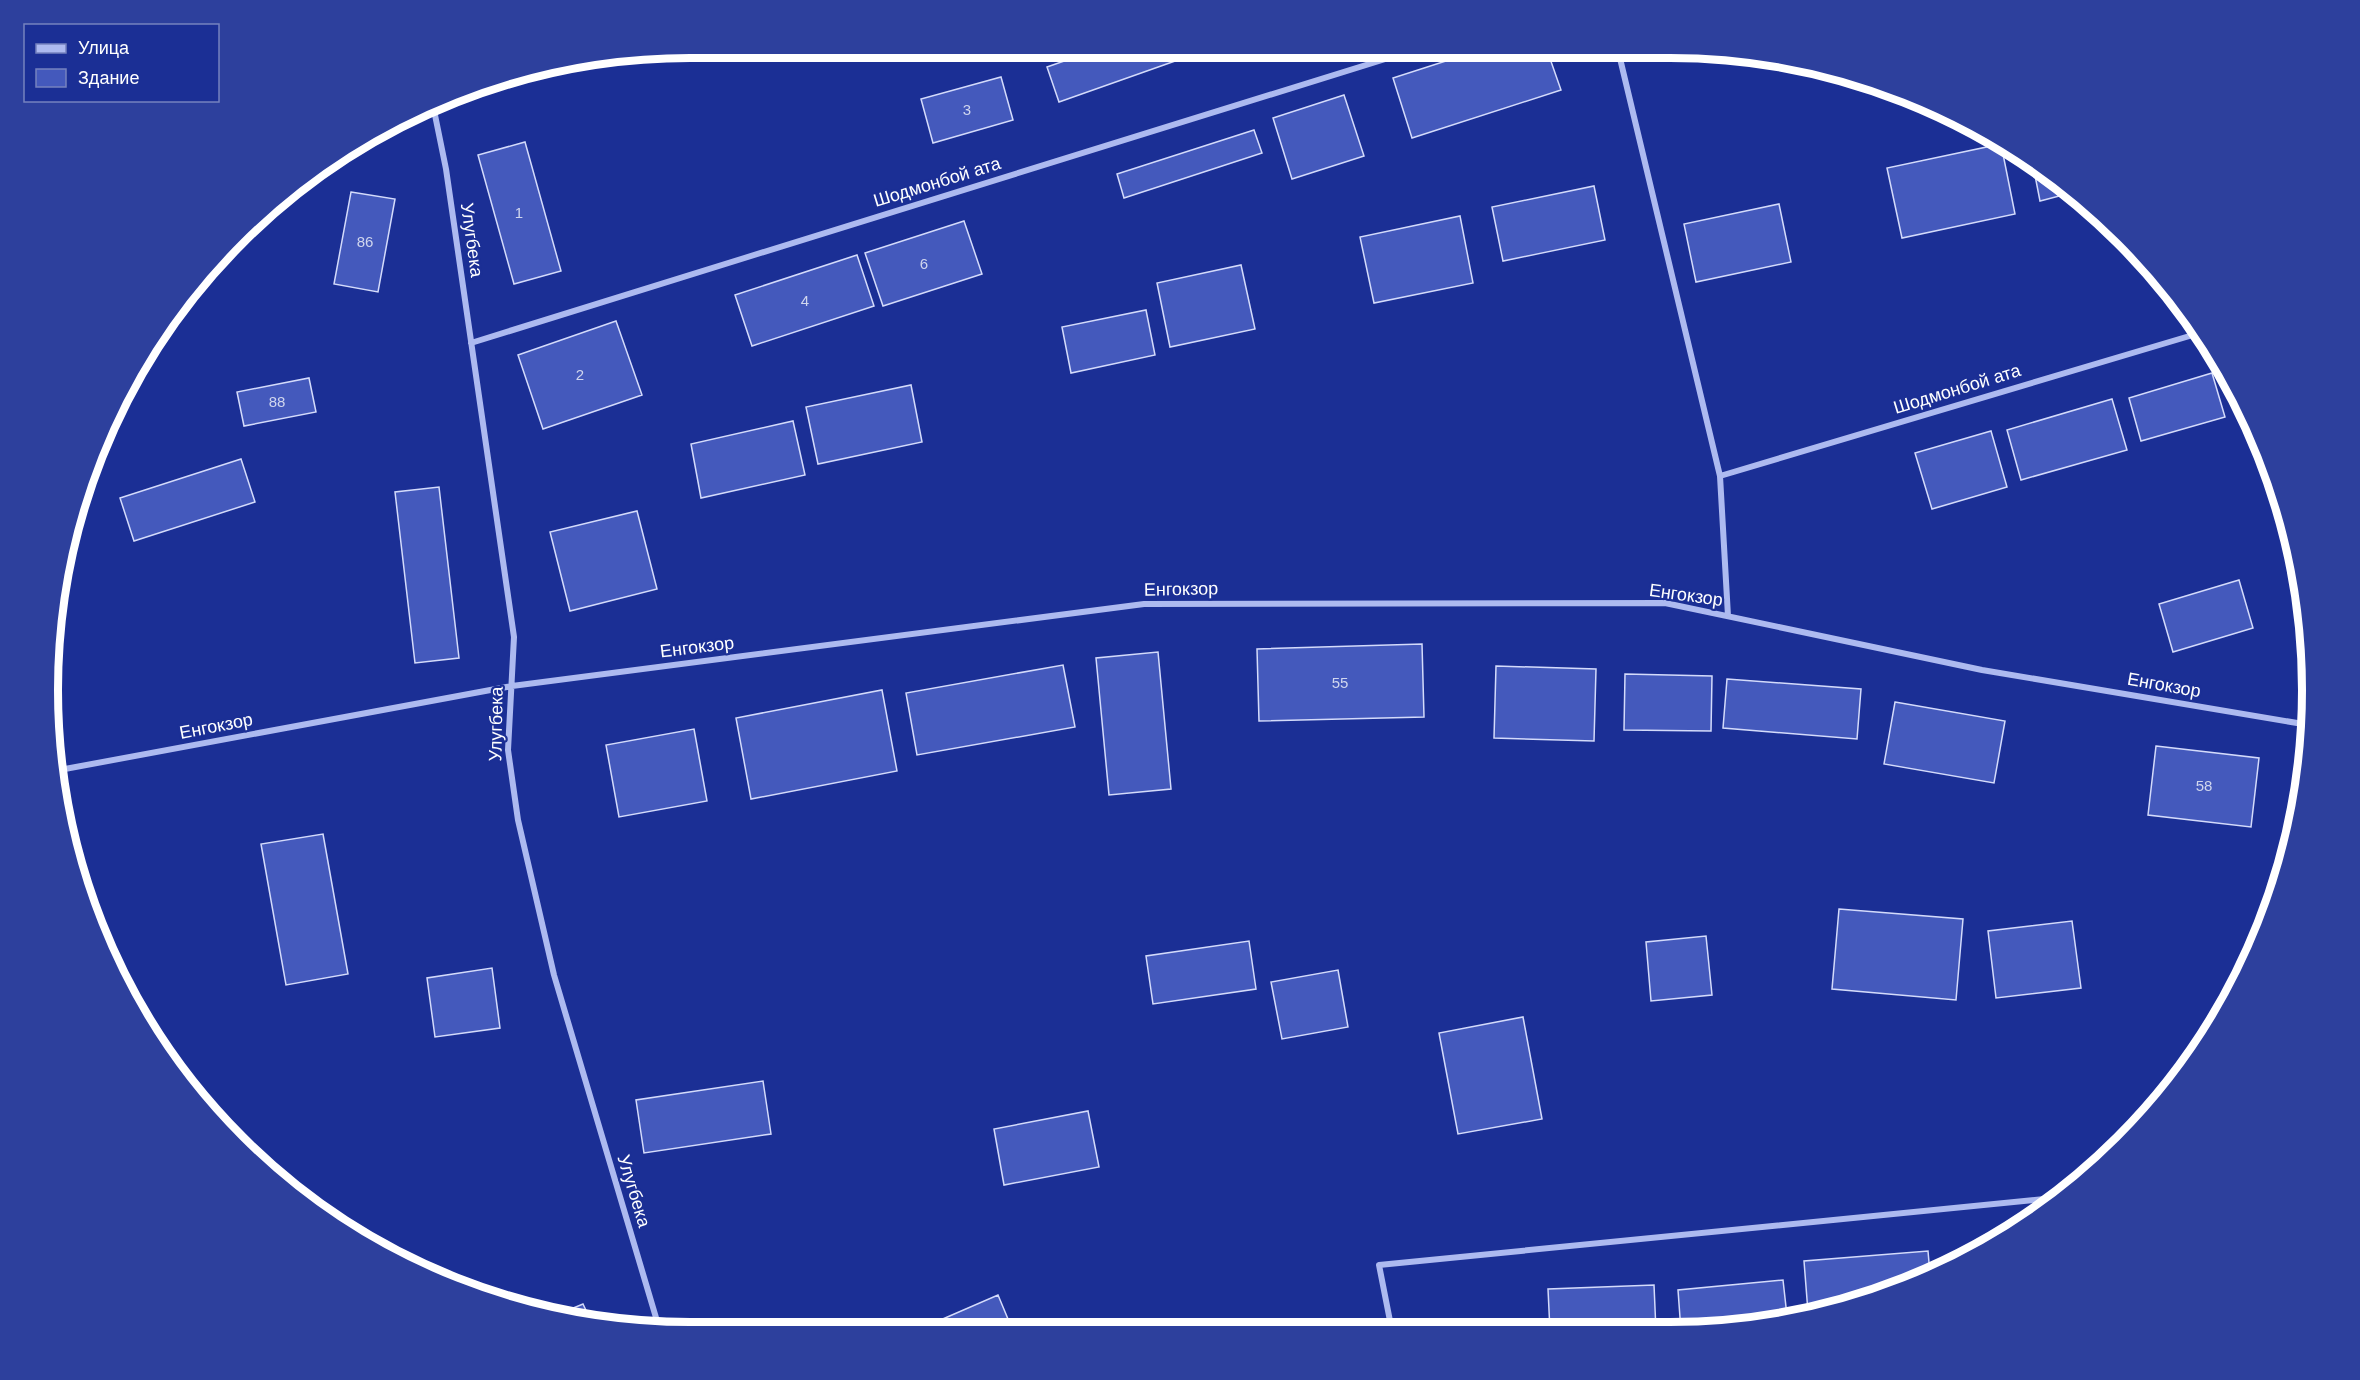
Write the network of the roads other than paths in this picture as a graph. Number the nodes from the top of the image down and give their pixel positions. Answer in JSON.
{"nodes":[{"id":1,"x":1388,"y":58,"type":"edge"},
{"id":2,"x":1620,"y":58,"type":"edge"},
{"id":3,"x":434,"y":113,"type":"edge"},
{"id":4,"x":2192,"y":335,"type":"edge"},
{"id":5,"x":471,"y":343,"type":"junction"},
{"id":6,"x":1720,"y":476,"type":"junction"},
{"id":7,"x":1728,"y":616,"type":"junction"},
{"id":8,"x":512,"y":686,"type":"junction"},
{"id":9,"x":2300,"y":724,"type":"edge"},
{"id":10,"x":64,"y":769,"type":"edge"},
{"id":11,"x":2043,"y":1199,"type":"edge"},
{"id":12,"x":657,"y":1320,"type":"edge"},
{"id":13,"x":1390,"y":1322,"type":"edge"}],
"edges":[{"from":1,"to":5,"type":"street","name":"Шодмонбой ата"},
{"from":2,"to":6,"type":"street"},
{"from":3,"to":5,"type":"street","name":"Улугбека"},
{"from":4,"to":6,"type":"street","name":"Шодмонбой ата"},
{"from":5,"to":8,"type":"street","name":"Улугбека"},
{"from":6,"to":7,"type":"street"},
{"from":7,"to":8,"type":"street","name":"Енгокзор"},
{"from":7,"to":9,"type":"street","name":"Енгокзор"},
{"from":8,"to":10,"type":"street","name":"Енгокзор"},
{"from":8,"to":12,"type":"street","name":"Улугбека"},
{"from":11,"to":13,"type":"street"}]}
